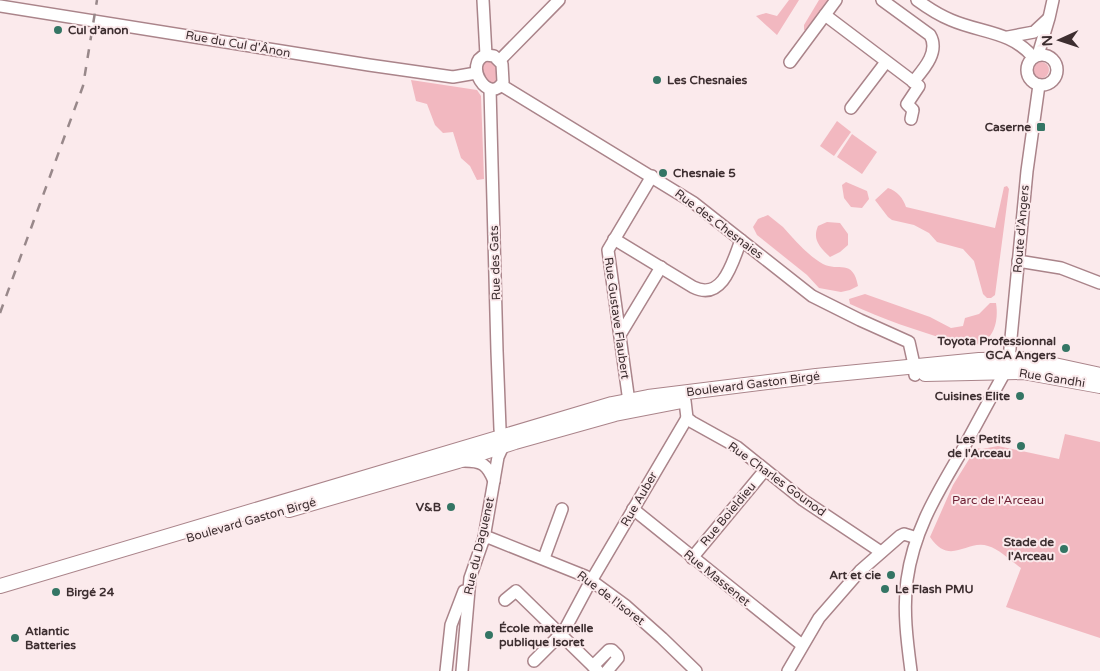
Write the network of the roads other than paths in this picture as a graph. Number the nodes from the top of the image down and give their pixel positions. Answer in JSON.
{"nodes":[{"id":1,"x":482,"y":0,"type":"edge"},
{"id":2,"x":559,"y":0,"type":"edge"},
{"id":3,"x":836,"y":0,"type":"edge"},
{"id":4,"x":882,"y":0,"type":"edge"},
{"id":5,"x":918,"y":0,"type":"edge"},
{"id":6,"x":1053,"y":0,"type":"edge"},
{"id":7,"x":1057,"y":0,"type":"edge"},
{"id":8,"x":0,"y":6,"type":"edge"},
{"id":9,"x":825,"y":15,"type":"junction"},
{"id":10,"x":1049,"y":18,"type":"junction"},
{"id":11,"x":1008,"y":37,"type":"junction"},
{"id":12,"x":486,"y":55,"type":"junction"},
{"id":13,"x":1037,"y":59,"type":"junction"},
{"id":14,"x":500,"y":60,"type":"junction"},
{"id":15,"x":790,"y":62,"type":"dead end"},
{"id":16,"x":886,"y":62,"type":"junction"},
{"id":17,"x":476,"y":73,"type":"junction"},
{"id":18,"x":913,"y":82,"type":"junction"},
{"id":19,"x":1039,"y":85,"type":"junction"},
{"id":20,"x":496,"y":87,"type":"junction"},
{"id":21,"x":851,"y":108,"type":"dead end"},
{"id":22,"x":911,"y":119,"type":"dead end"},
{"id":23,"x":652,"y":176,"type":"junction"},
{"id":24,"x":614,"y":239,"type":"junction"},
{"id":25,"x":741,"y":240,"type":"junction"},
{"id":26,"x":1018,"y":261,"type":"junction"},
{"id":27,"x":661,"y":267,"type":"junction"},
{"id":28,"x":1100,"y":283,"type":"edge"},
{"id":29,"x":620,"y":335,"type":"junction"},
{"id":30,"x":1007,"y":366,"type":"junction"},
{"id":31,"x":915,"y":371,"type":"junction"},
{"id":32,"x":1100,"y":375,"type":"edge"},
{"id":33,"x":1100,"y":386,"type":"edge"},
{"id":34,"x":685,"y":401,"type":"junction"},
{"id":35,"x":630,"y":406,"type":"junction"},
{"id":36,"x":687,"y":418,"type":"junction"},
{"id":37,"x":501,"y":441,"type":"junction"},
{"id":38,"x":458,"y":461,"type":"junction"},
{"id":39,"x":765,"y":470,"type":"junction"},
{"id":40,"x":494,"y":481,"type":"junction"},
{"id":41,"x":562,"y":509,"type":"dead end"},
{"id":42,"x":633,"y":509,"type":"junction"},
{"id":43,"x":484,"y":538,"type":"junction"},
{"id":44,"x":917,"y":538,"type":"junction"},
{"id":45,"x":881,"y":552,"type":"junction"},
{"id":46,"x":544,"y":558,"type":"junction"},
{"id":47,"x":692,"y":558,"type":"junction"},
{"id":48,"x":470,"y":578,"type":"junction"},
{"id":49,"x":591,"y":580,"type":"junction"},
{"id":50,"x":0,"y":586,"type":"edge"},
{"id":51,"x":0,"y":595,"type":"edge"},
{"id":52,"x":506,"y":600,"type":"dead end"},
{"id":53,"x":561,"y":634,"type":"junction"},
{"id":54,"x":802,"y":645,"type":"junction"},
{"id":55,"x":534,"y":661,"type":"dead end"},
{"id":56,"x":596,"y":668,"type":"edge"},
{"id":57,"x":446,"y":671,"type":"edge"},
{"id":58,"x":462,"y":671,"type":"edge"},
{"id":59,"x":607,"y":671,"type":"edge"},
{"id":60,"x":696,"y":671,"type":"edge"},
{"id":61,"x":788,"y":671,"type":"edge"},
{"id":62,"x":911,"y":671,"type":"edge"}],
"edges":[{"from":1,"to":12,"type":"street"},
{"from":2,"to":14,"type":"street"},
{"from":3,"to":9,"type":"street"},
{"from":4,"to":18,"type":"street"},
{"from":5,"to":11,"type":"street"},
{"from":6,"to":10,"type":"street"},
{"from":7,"to":13,"type":"street"},
{"from":8,"to":17,"type":"street","name":"Rue du Cul d'Ânon"},
{"from":9,"to":15,"type":"street"},
{"from":9,"to":16,"type":"street"},
{"from":10,"to":11,"type":"street"},
{"from":10,"to":13,"type":"street"},
{"from":11,"to":13,"type":"street"},
{"from":12,"to":14,"type":"street"},
{"from":12,"to":17,"type":"street"},
{"from":13,"to":19,"type":"street"},
{"from":13,"to":19,"type":"street"},
{"from":14,"to":20,"type":"street"},
{"from":16,"to":18,"type":"street"},
{"from":16,"to":21,"type":"street"},
{"from":17,"to":20,"type":"street"},
{"from":18,"to":22,"type":"street"},
{"from":19,"to":26,"type":"street","name":"Route d’Angers"},
{"from":20,"to":23,"type":"street","name":"Rue des Chesnaies"},
{"from":20,"to":37,"type":"street","name":"Rue des Gats"},
{"from":23,"to":24,"type":"street","name":"Rue Gustave Flaubert"},
{"from":23,"to":25,"type":"street","name":"Rue des Chesnaies"},
{"from":24,"to":27,"type":"street"},
{"from":24,"to":29,"type":"street","name":"Rue Gustave Flaubert"},
{"from":25,"to":27,"type":"street"},
{"from":25,"to":31,"type":"street","name":"Rue des Chesnaies"},
{"from":26,"to":28,"type":"street"},
{"from":26,"to":30,"type":"street","name":"Route d’Angers"},
{"from":27,"to":29,"type":"street"},
{"from":29,"to":35,"type":"street","name":"Rue Gustave Flaubert"},
{"from":30,"to":31,"type":"main road","name":"Boulevard Gaston Birgé"},
{"from":30,"to":32,"type":"main road","name":"Rue Gandhi"},
{"from":30,"to":33,"type":"main road","name":"Rue Gandhi"},
{"from":30,"to":44,"type":"street"},
{"from":31,"to":34,"type":"main road","name":"Boulevard Gaston Birgé"},
{"from":31,"to":35,"type":"main road","name":"Boulevard Gaston Birgé"},
{"from":34,"to":35,"type":"main road","name":"Boulevard Gaston Birgé"},
{"from":34,"to":36,"type":"street"},
{"from":35,"to":37,"type":"main road","name":"Boulevard Gaston Birgé"},
{"from":36,"to":39,"type":"street","name":"Rue Charles Gounod"},
{"from":36,"to":42,"type":"street","name":"Rue Auber"},
{"from":37,"to":38,"type":"main road","name":"Boulevard Gaston Birgé"},
{"from":37,"to":40,"type":"street","name":"Rue du Daguenet"},
{"from":37,"to":50,"type":"main road","name":"Boulevard Gaston Birgé"},
{"from":38,"to":40,"type":"street","name":"Rue du Daguenet"},
{"from":38,"to":51,"type":"main road","name":"Boulevard Gaston Birgé"},
{"from":39,"to":45,"type":"street","name":"Rue Charles Gounod"},
{"from":39,"to":47,"type":"street","name":"Rue Boieldieu"},
{"from":40,"to":43,"type":"street","name":"Rue du Daguenet"},
{"from":41,"to":46,"type":"street"},
{"from":42,"to":47,"type":"street","name":"Rue Massenet"},
{"from":42,"to":49,"type":"street","name":"Rue Auber"},
{"from":43,"to":46,"type":"street","name":"Rue de l'Isoret"},
{"from":43,"to":48,"type":"street","name":"Rue du Daguenet"},
{"from":44,"to":45,"type":"street"},
{"from":44,"to":62,"type":"street"},
{"from":45,"to":54,"type":"street"},
{"from":46,"to":49,"type":"street","name":"Rue de l'Isoret"},
{"from":47,"to":54,"type":"street","name":"Rue Massenet"},
{"from":48,"to":57,"type":"street"},
{"from":48,"to":58,"type":"street","name":"Rue du Daguenet"},
{"from":49,"to":53,"type":"street","name":"Rue Auber"},
{"from":49,"to":60,"type":"street","name":"Rue de l'Isoret"},
{"from":52,"to":53,"type":"street"},
{"from":53,"to":55,"type":"street","name":"Rue Auber"},
{"from":53,"to":56,"type":"street"},
{"from":54,"to":61,"type":"street"},
{"from":56,"to":59,"type":"street"}]}
